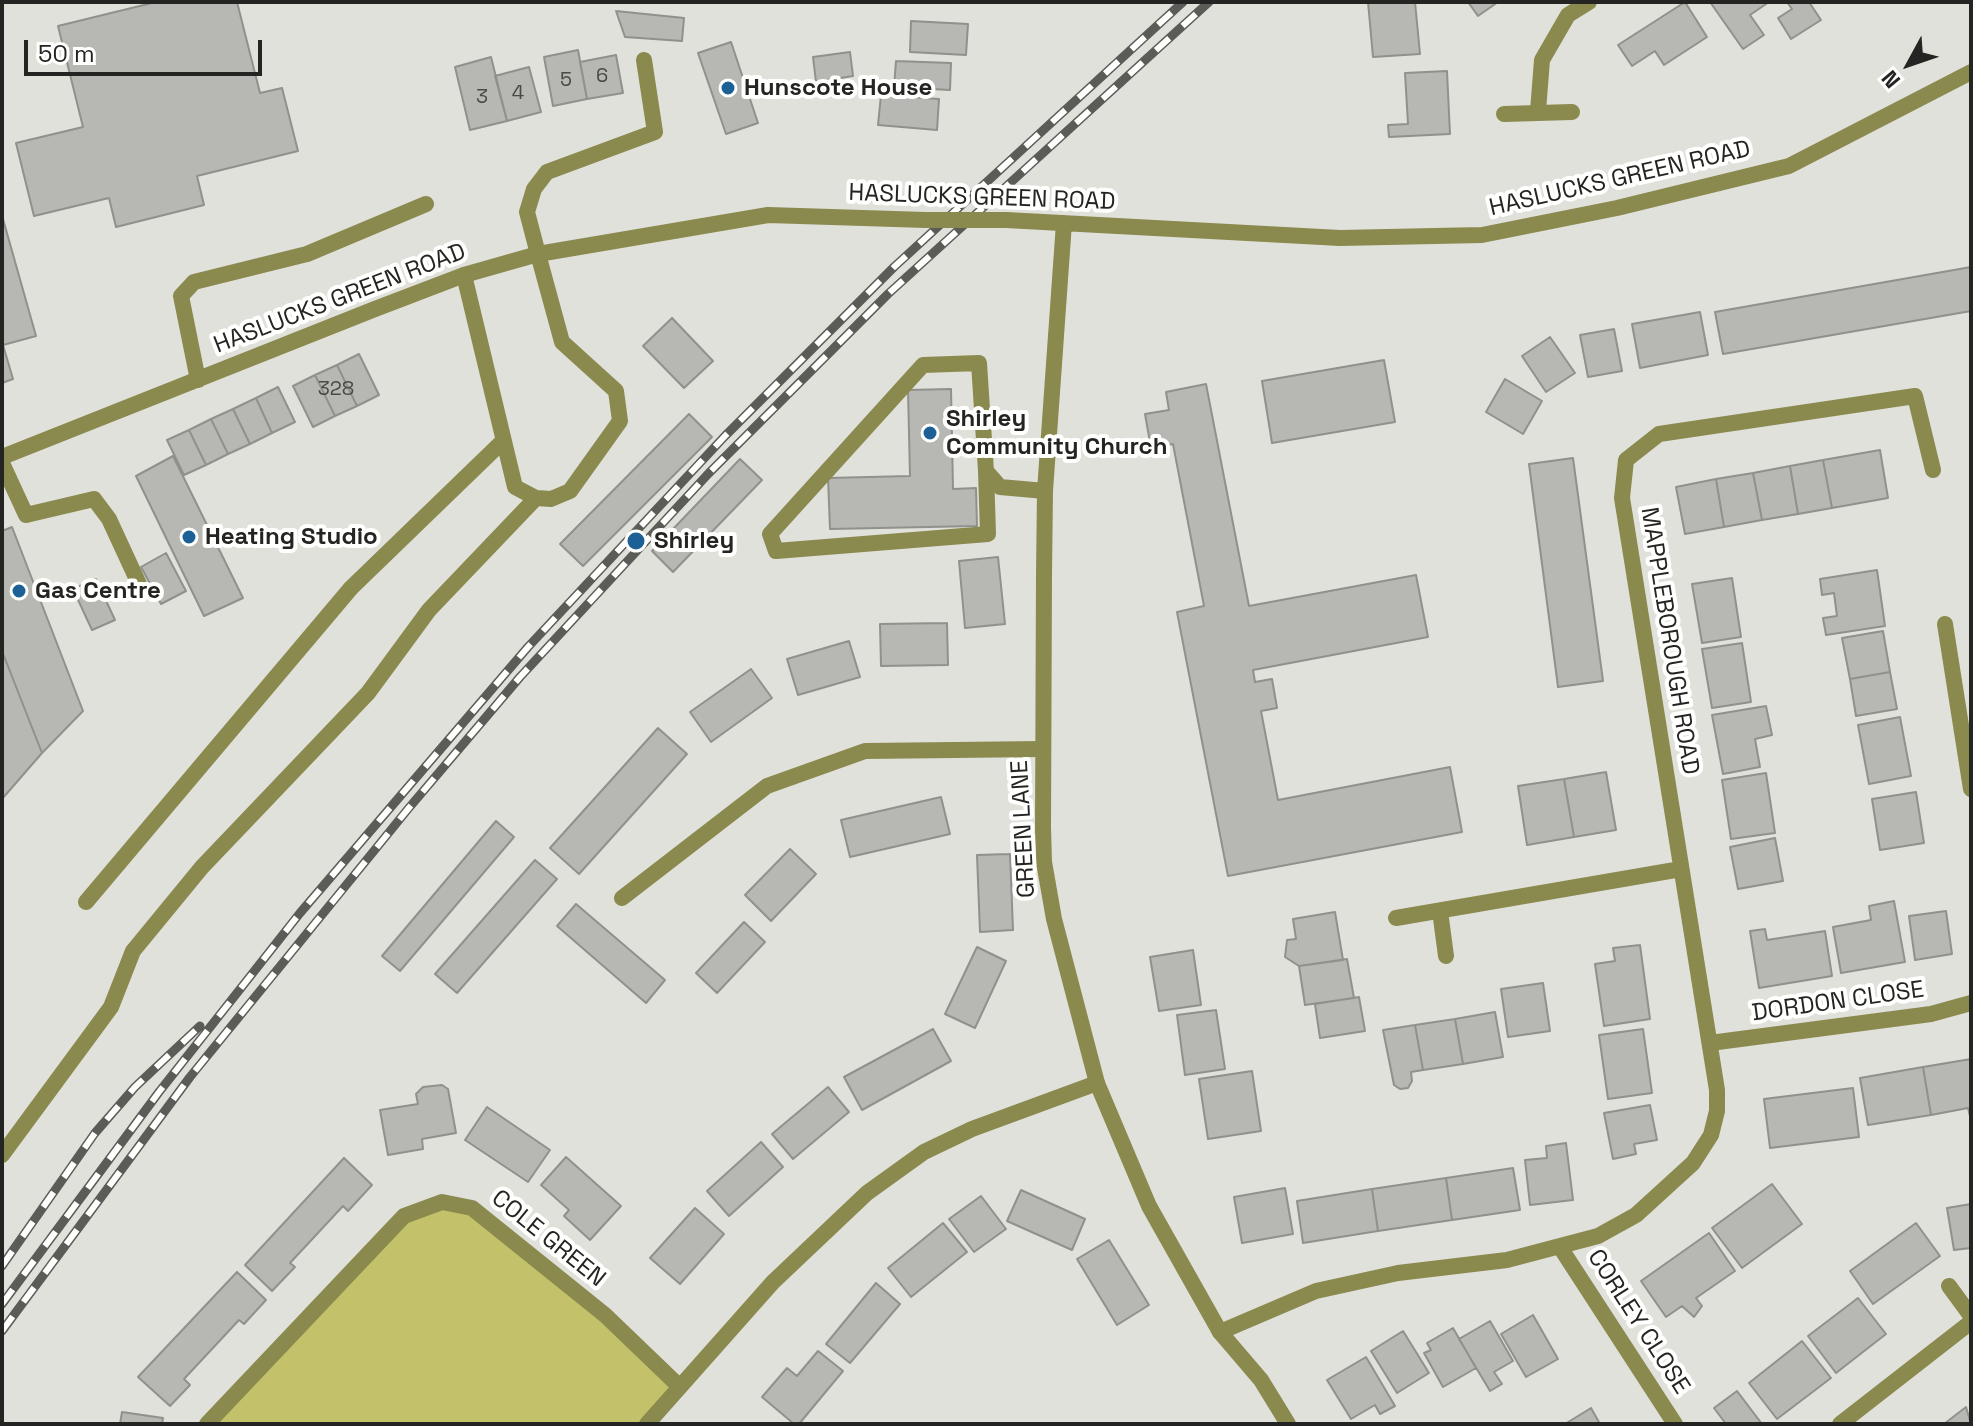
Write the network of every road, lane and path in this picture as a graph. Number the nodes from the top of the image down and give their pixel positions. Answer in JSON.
{"nodes":[{"id":1,"x":1589,"y":2,"type":"edge"},
{"id":2,"x":644,"y":60,"type":"dead end"},
{"id":3,"x":1971,"y":72,"type":"edge"},
{"id":4,"x":1538,"y":111,"type":"junction"},
{"id":5,"x":1572,"y":112,"type":"dead end"},
{"id":6,"x":1504,"y":114,"type":"dead end"},
{"id":7,"x":426,"y":204,"type":"dead end"},
{"id":8,"x":1064,"y":223,"type":"junction"},
{"id":9,"x":538,"y":254,"type":"junction"},
{"id":10,"x":464,"y":275,"type":"junction"},
{"id":11,"x":198,"y":380,"type":"junction"},
{"id":12,"x":503,"y":441,"type":"junction"},
{"id":13,"x":2,"y":460,"type":"edge"},
{"id":14,"x":1933,"y":470,"type":"dead end"},
{"id":15,"x":986,"y":471,"type":"junction"},
{"id":16,"x":1045,"y":491,"type":"junction"},
{"id":17,"x":536,"y":498,"type":"junction"},
{"id":18,"x":139,"y":584,"type":"dead end"},
{"id":19,"x":1945,"y":624,"type":"dead end"},
{"id":20,"x":1043,"y":749,"type":"junction"},
{"id":21,"x":1971,"y":789,"type":"edge"},
{"id":22,"x":1681,"y":869,"type":"junction"},
{"id":23,"x":622,"y":898,"type":"dead end"},
{"id":24,"x":86,"y":902,"type":"dead end"},
{"id":25,"x":1440,"y":911,"type":"junction"},
{"id":26,"x":1396,"y":918,"type":"dead end"},
{"id":27,"x":1446,"y":956,"type":"dead end"},
{"id":28,"x":1971,"y":1003,"type":"edge"},
{"id":29,"x":1710,"y":1043,"type":"junction"},
{"id":30,"x":1097,"y":1083,"type":"junction"},
{"id":31,"x":2,"y":1155,"type":"edge"},
{"id":32,"x":1560,"y":1247,"type":"junction"},
{"id":33,"x":1949,"y":1286,"type":"dead end"},
{"id":34,"x":1971,"y":1319,"type":"edge"},
{"id":35,"x":1220,"y":1332,"type":"junction"},
{"id":36,"x":680,"y":1387,"type":"junction"},
{"id":37,"x":207,"y":1424,"type":"edge"},
{"id":38,"x":647,"y":1424,"type":"edge"},
{"id":39,"x":1288,"y":1424,"type":"edge"},
{"id":40,"x":1675,"y":1424,"type":"edge"},
{"id":41,"x":1840,"y":1424,"type":"edge"}],
"edges":[{"from":1,"to":4,"type":"street"},
{"from":2,"to":9,"type":"street"},
{"from":3,"to":8,"type":"street","name":"HASLUCKS GREEN ROAD"},
{"from":4,"to":5,"type":"street"},
{"from":4,"to":6,"type":"street"},
{"from":7,"to":11,"type":"street"},
{"from":8,"to":9,"type":"street","name":"HASLUCKS GREEN ROAD","bridge":true},
{"from":8,"to":16,"type":"street","name":"GREEN LANE"},
{"from":9,"to":10,"type":"street","name":"HASLUCKS GREEN ROAD"},
{"from":9,"to":17,"type":"street"},
{"from":10,"to":11,"type":"street","name":"HASLUCKS GREEN ROAD"},
{"from":10,"to":12,"type":"street"},
{"from":11,"to":13,"type":"street","name":"HASLUCKS GREEN ROAD"},
{"from":12,"to":17,"type":"street"},
{"from":12,"to":24,"type":"street"},
{"from":13,"to":18,"type":"street"},
{"from":14,"to":22,"type":"street","name":"MAPPLEBOROUGH ROAD"},
{"from":15,"to":15,"type":"street"},
{"from":15,"to":16,"type":"street"},
{"from":16,"to":20,"type":"street","name":"GREEN LANE"},
{"from":17,"to":31,"type":"street"},
{"from":19,"to":21,"type":"street"},
{"from":20,"to":23,"type":"street"},
{"from":20,"to":30,"type":"street","name":"GREEN LANE"},
{"from":22,"to":25,"type":"street"},
{"from":22,"to":29,"type":"street","name":"MAPPLEBOROUGH ROAD"},
{"from":25,"to":26,"type":"street"},
{"from":25,"to":27,"type":"street"},
{"from":28,"to":29,"type":"street","name":"DORDON CLOSE"},
{"from":29,"to":32,"type":"street","name":"MAPPLEBOROUGH ROAD"},
{"from":30,"to":35,"type":"street","name":"GREEN LANE"},
{"from":30,"to":36,"type":"street"},
{"from":32,"to":35,"type":"street","name":"MAPPLEBOROUGH ROAD"},
{"from":32,"to":40,"type":"street","name":"CORLEY CLOSE"},
{"from":33,"to":34,"type":"street"},
{"from":34,"to":41,"type":"street"},
{"from":35,"to":39,"type":"street","name":"GREEN LANE"},
{"from":36,"to":37,"type":"street","name":"COLE GREEN"},
{"from":36,"to":38,"type":"street"}]}
